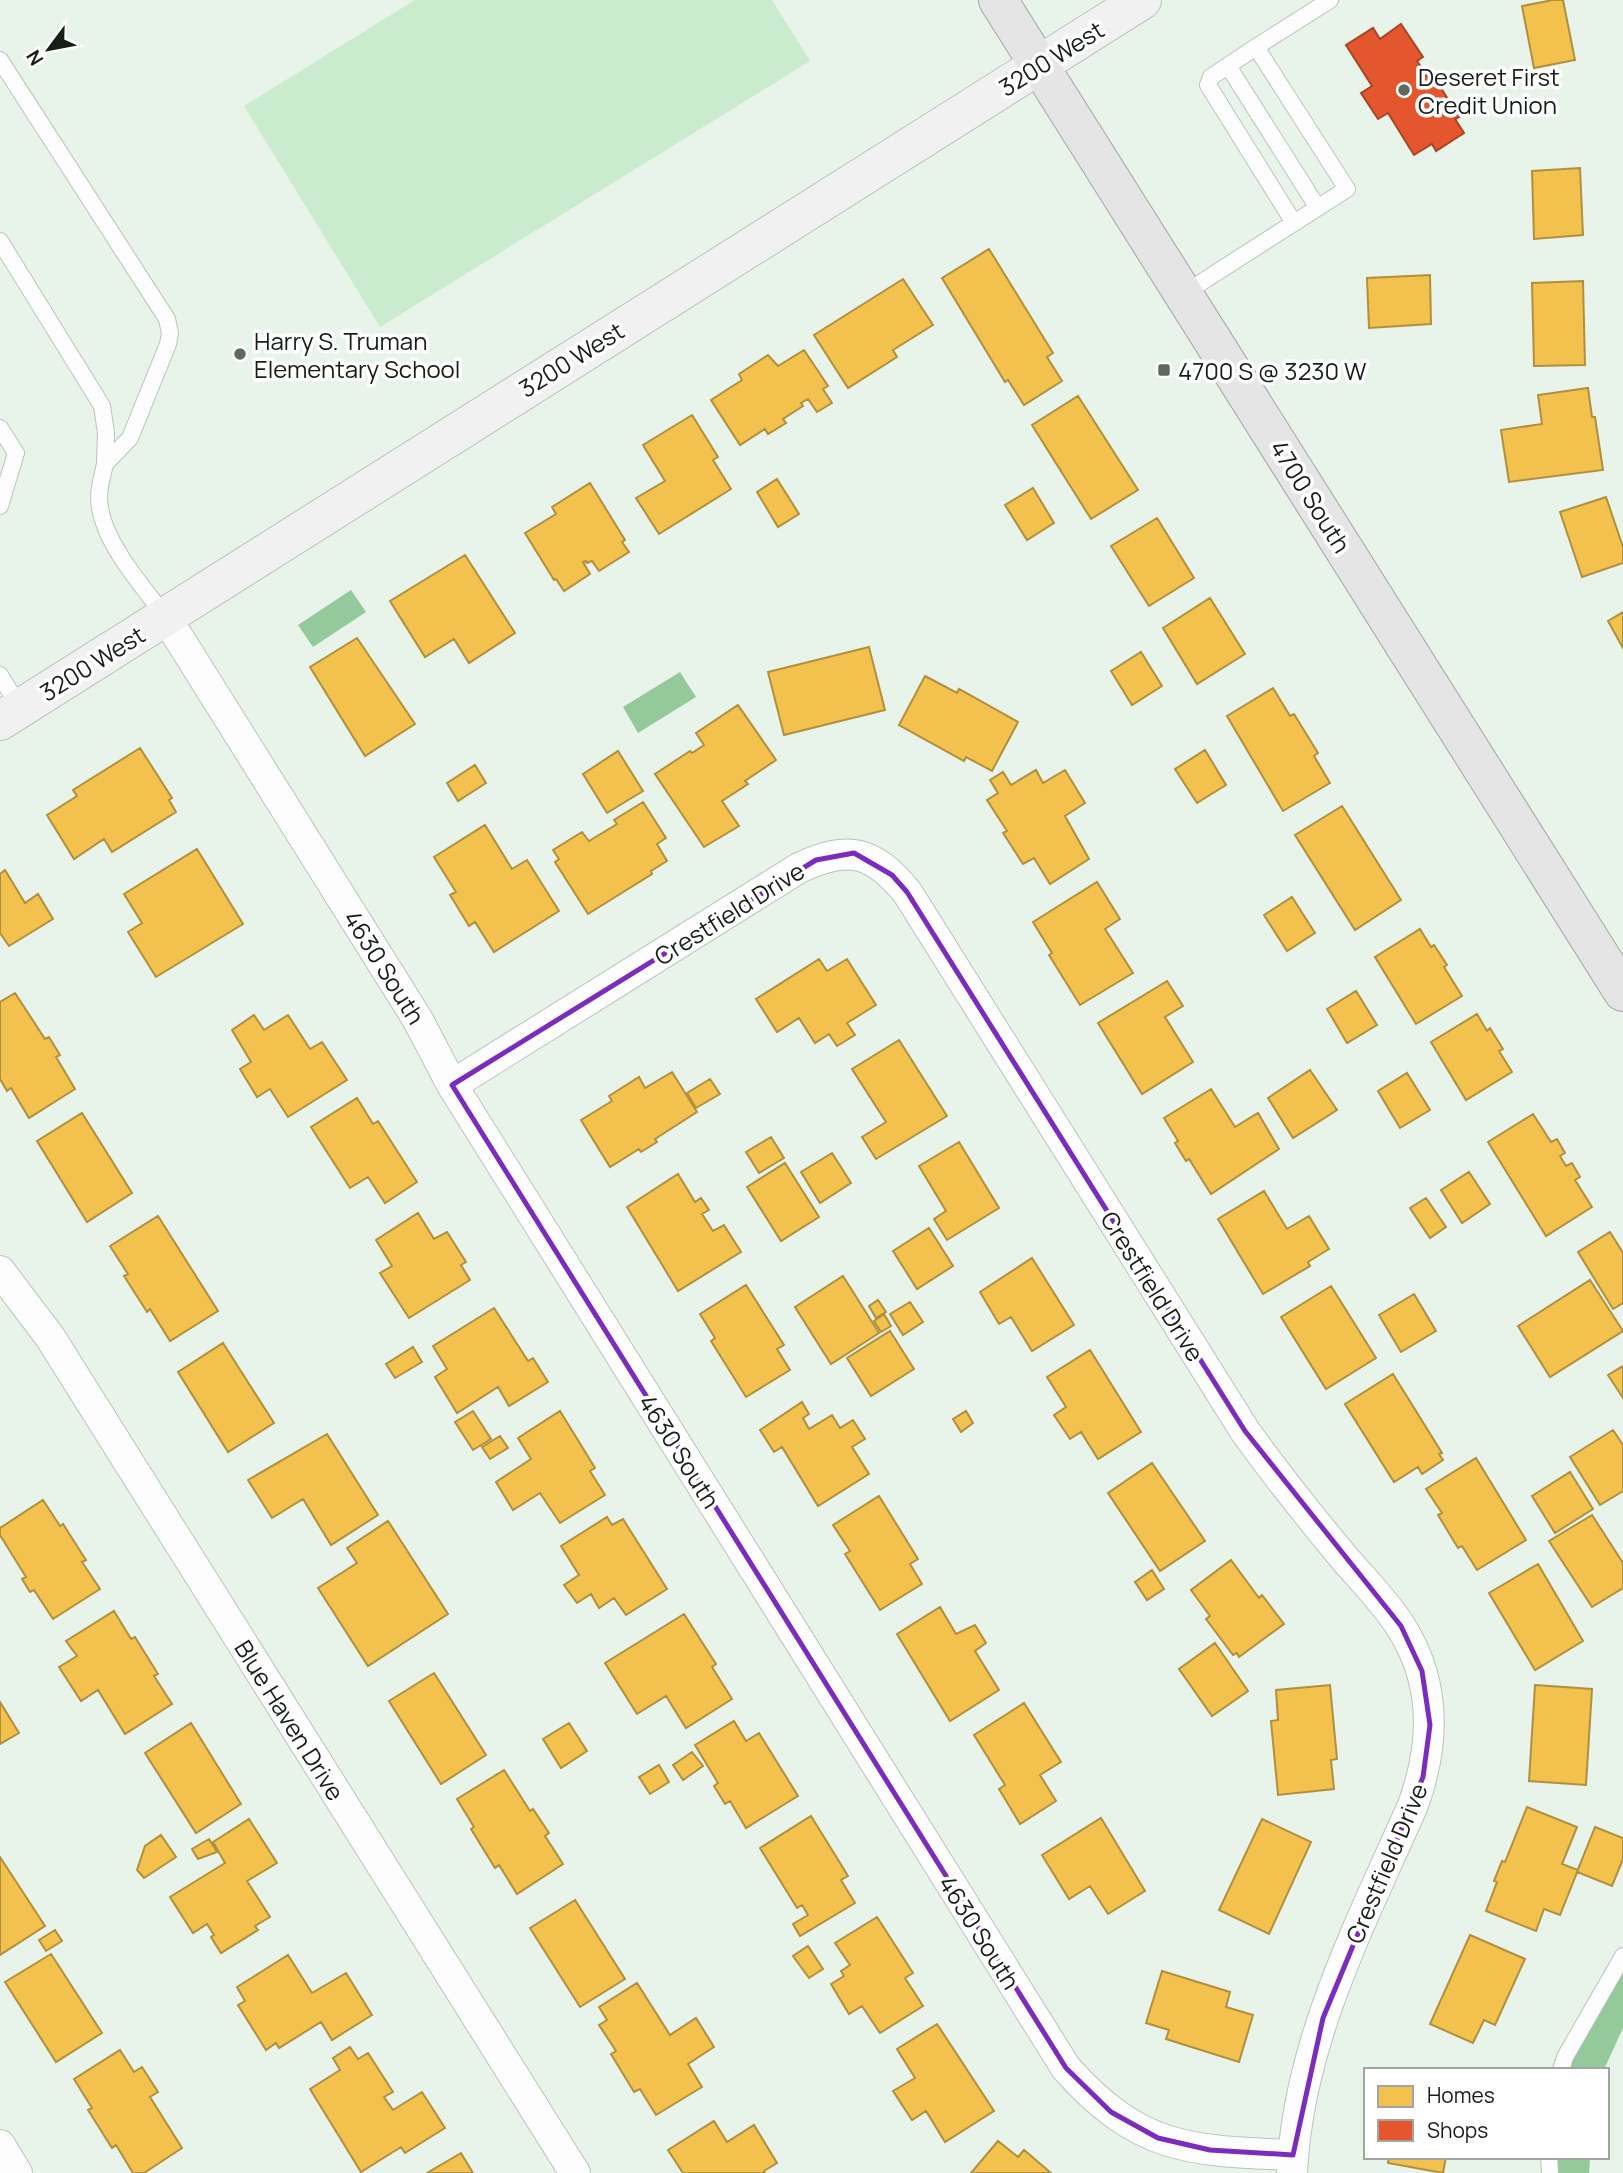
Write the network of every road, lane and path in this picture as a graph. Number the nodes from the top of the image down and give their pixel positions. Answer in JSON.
{"nodes":[{"id":1,"x":998,"y":0,"type":"edge"},
{"id":2,"x":1142,"y":0,"type":"edge"},
{"id":3,"x":1330,"y":0,"type":"edge"},
{"id":4,"x":1256,"y":47,"type":"junction"},
{"id":5,"x":0,"y":60,"type":"edge"},
{"id":6,"x":1228,"y":66,"type":"junction"},
{"id":7,"x":1039,"y":67,"type":"junction"},
{"id":8,"x":1318,"y":208,"type":"junction"},
{"id":9,"x":1294,"y":223,"type":"junction"},
{"id":10,"x":0,"y":241,"type":"edge"},
{"id":11,"x":1183,"y":294,"type":"junction"},
{"id":12,"x":0,"y":428,"type":"edge"},
{"id":13,"x":105,"y":464,"type":"junction"},
{"id":14,"x":0,"y":506,"type":"edge"},
{"id":15,"x":164,"y":616,"type":"junction"},
{"id":16,"x":0,"y":675,"type":"edge"},
{"id":17,"x":10,"y":715,"type":"edge"},
{"id":18,"x":1623,"y":992,"type":"edge"},
{"id":19,"x":452,"y":1085,"type":"junction"},
{"id":20,"x":3,"y":1284,"type":"edge"},
{"id":21,"x":1623,"y":1956,"type":"edge"},
{"id":22,"x":1562,"y":2068,"type":"edge"},
{"id":23,"x":0,"y":2145,"type":"edge"},
{"id":24,"x":1293,"y":2164,"type":"edge"},
{"id":25,"x":17,"y":2173,"type":"edge"},
{"id":26,"x":575,"y":2173,"type":"edge"}],
"edges":[{"from":1,"to":7,"type":"main road","name":"4700 South"},
{"from":2,"to":7,"type":"street","name":"3200 West"},
{"from":3,"to":4,"type":"lane"},
{"from":4,"to":6,"type":"lane"},
{"from":4,"to":8,"type":"lane"},
{"from":5,"to":13,"type":"lane"},
{"from":6,"to":8,"type":"lane"},
{"from":6,"to":9,"type":"lane"},
{"from":7,"to":11,"type":"main road","name":"4700 South"},
{"from":7,"to":15,"type":"street","name":"3200 West"},
{"from":8,"to":9,"type":"lane"},
{"from":9,"to":11,"type":"lane"},
{"from":10,"to":13,"type":"lane"},
{"from":11,"to":18,"type":"main road","name":"4700 South"},
{"from":12,"to":14,"type":"lane"},
{"from":13,"to":15,"type":"lane"},
{"from":15,"to":17,"type":"street","name":"3200 West"},
{"from":15,"to":19,"type":"street","name":"4630 South"},
{"from":16,"to":17,"type":"lane"},
{"from":19,"to":24,"type":"street","name":"4630 South"},
{"from":19,"to":24,"type":"street","name":"Crestfield Drive"},
{"from":20,"to":26,"type":"street","name":"Blue Haven Drive"},
{"from":21,"to":22,"type":"lane"},
{"from":23,"to":25,"type":"street"}]}
